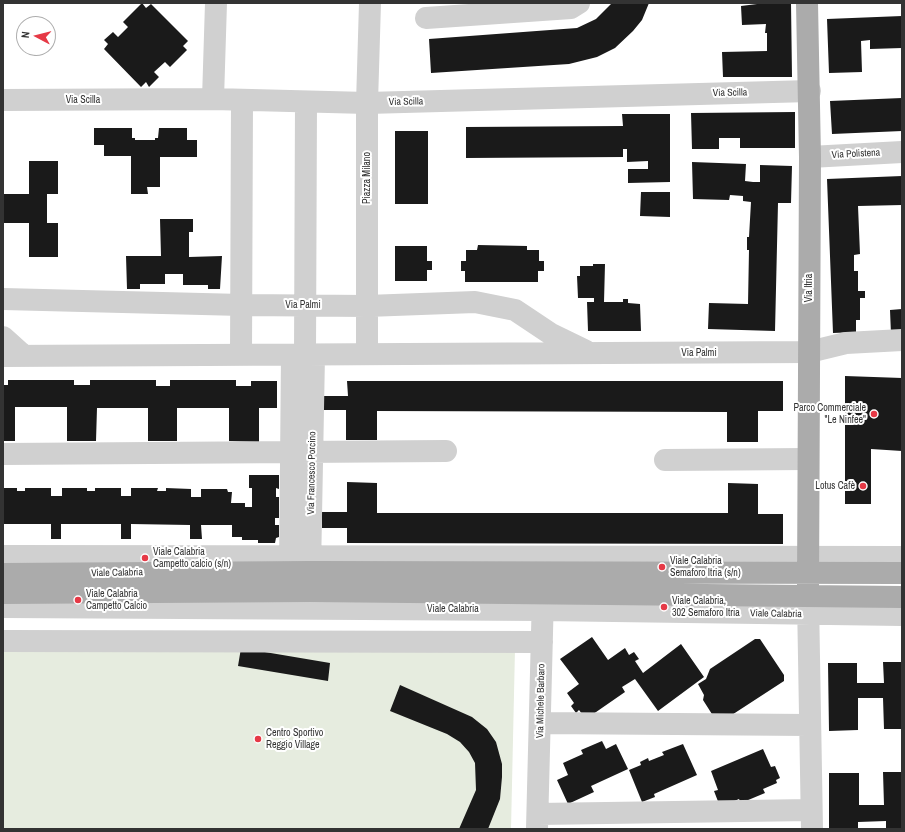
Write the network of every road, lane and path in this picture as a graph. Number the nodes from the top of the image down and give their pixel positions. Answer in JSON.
{"nodes":[{"id":1,"x":216,"y":3,"type":"edge"},
{"id":2,"x":370,"y":3,"type":"edge"},
{"id":3,"x":579,"y":3,"type":"edge"},
{"id":4,"x":807,"y":3,"type":"edge"},
{"id":5,"x":426,"y":18,"type":"dead end"},
{"id":6,"x":810,"y":91,"type":"junction"},
{"id":7,"x":213,"y":99,"type":"junction"},
{"id":8,"x":3,"y":100,"type":"edge"},
{"id":9,"x":242,"y":101,"type":"junction"},
{"id":10,"x":306,"y":102,"type":"junction"},
{"id":11,"x":367,"y":103,"type":"junction"},
{"id":12,"x":902,"y":152,"type":"edge"},
{"id":13,"x":810,"y":156,"type":"junction"},
{"id":14,"x":3,"y":299,"type":"edge"},
{"id":15,"x":242,"y":305,"type":"junction"},
{"id":16,"x":305,"y":305,"type":"junction"},
{"id":17,"x":367,"y":306,"type":"junction"},
{"id":18,"x":3,"y":337,"type":"edge"},
{"id":19,"x":902,"y":340,"type":"edge"},
{"id":20,"x":809,"y":352,"type":"junction"},
{"id":21,"x":590,"y":353,"type":"junction"},
{"id":22,"x":367,"y":354,"type":"junction"},
{"id":23,"x":13,"y":355,"type":"edge"},
{"id":24,"x":241,"y":355,"type":"junction"},
{"id":25,"x":304,"y":355,"type":"junction"},
{"id":26,"x":446,"y":451,"type":"dead end"},
{"id":27,"x":302,"y":452,"type":"junction"},
{"id":28,"x":3,"y":454,"type":"edge"},
{"id":29,"x":808,"y":459,"type":"junction"},
{"id":30,"x":665,"y":460,"type":"dead end"},
{"id":31,"x":3,"y":556,"type":"edge"},
{"id":32,"x":902,"y":558,"type":"edge"},
{"id":33,"x":808,"y":565,"type":"junction"},
{"id":34,"x":543,"y":572,"type":"junction"},
{"id":35,"x":300,"y":573,"type":"junction"},
{"id":36,"x":902,"y":573,"type":"edge"},
{"id":37,"x":3,"y":574,"type":"edge"},
{"id":38,"x":3,"y":593,"type":"edge"},
{"id":39,"x":902,"y":597,"type":"edge"},
{"id":40,"x":542,"y":602,"type":"junction"},
{"id":41,"x":808,"y":606,"type":"junction"},
{"id":42,"x":3,"y":607,"type":"edge"},
{"id":43,"x":902,"y":615,"type":"edge"},
{"id":44,"x":3,"y":641,"type":"edge"},
{"id":45,"x":542,"y":642,"type":"junction"},
{"id":46,"x":541,"y":724,"type":"junction"},
{"id":47,"x":809,"y":725,"type":"junction"},
{"id":48,"x":811,"y":819,"type":"edge"},
{"id":49,"x":538,"y":822,"type":"edge"}],
"edges":[{"from":1,"to":7,"type":"street"},
{"from":2,"to":11,"type":"street","name":"Piazza Milano"},
{"from":3,"to":5,"type":"street"},
{"from":4,"to":6,"type":"main road","name":"Via Itria"},
{"from":6,"to":11,"type":"street","name":"Via Scilla"},
{"from":6,"to":13,"type":"main road","name":"Via Itria"},
{"from":7,"to":8,"type":"street","name":"Via Scilla"},
{"from":7,"to":9,"type":"street","name":"Via Scilla"},
{"from":9,"to":10,"type":"street","name":"Via Scilla"},
{"from":9,"to":15,"type":"street"},
{"from":10,"to":11,"type":"street","name":"Via Scilla"},
{"from":10,"to":16,"type":"street"},
{"from":11,"to":17,"type":"street","name":"Piazza Milano"},
{"from":12,"to":13,"type":"street","name":"Via Polistena"},
{"from":13,"to":20,"type":"main road","name":"Via Itria"},
{"from":14,"to":15,"type":"street","name":"Via Palmi"},
{"from":15,"to":16,"type":"street","name":"Via Palmi"},
{"from":15,"to":24,"type":"street"},
{"from":16,"to":17,"type":"street","name":"Via Palmi"},
{"from":16,"to":25,"type":"street"},
{"from":17,"to":21,"type":"street","name":"Via Palmi"},
{"from":17,"to":22,"type":"street","name":"Piazza Milano"},
{"from":18,"to":23,"type":"street"},
{"from":19,"to":20,"type":"street","name":"Via Palmi"},
{"from":20,"to":21,"type":"street","name":"Via Palmi"},
{"from":20,"to":29,"type":"main road","name":"Via Itria"},
{"from":21,"to":22,"type":"street","name":"Via Palmi"},
{"from":22,"to":25,"type":"street","name":"Via Palmi"},
{"from":23,"to":24,"type":"street","name":"Via Palmi"},
{"from":24,"to":25,"type":"street","name":"Via Palmi"},
{"from":25,"to":27,"type":"street","name":"Via Francesco Porcino"},
{"from":26,"to":27,"type":"street"},
{"from":27,"to":28,"type":"street"},
{"from":27,"to":35,"type":"street","name":"Via Francesco Porcino"},
{"from":29,"to":30,"type":"street"},
{"from":29,"to":33,"type":"main road","name":"Via Itria"},
{"from":31,"to":35,"type":"street","name":"Viale Calabria"},
{"from":32,"to":33,"type":"street","name":"Viale Calabria"},
{"from":33,"to":34,"type":"main road","name":"Viale Calabria"},
{"from":33,"to":35,"type":"street","name":"Viale Calabria"},
{"from":33,"to":36,"type":"main road","name":"Viale Calabria"},
{"from":33,"to":41,"type":"main road","name":"Via Itria"},
{"from":34,"to":35,"type":"main road","name":"Viale Calabria"},
{"from":34,"to":40,"type":"street","name":"Via Michele Barbaro"},
{"from":35,"to":37,"type":"main road","name":"Viale Calabria"},
{"from":35,"to":38,"type":"main road","name":"Viale Calabria"},
{"from":35,"to":40,"type":"main road","name":"Viale Calabria"},
{"from":39,"to":41,"type":"main road","name":"Viale Calabria"},
{"from":40,"to":41,"type":"main road","name":"Viale Calabria"},
{"from":40,"to":42,"type":"street","name":"Viale Calabria"},
{"from":40,"to":45,"type":"street","name":"Via Michele Barbaro"},
{"from":41,"to":43,"type":"street","name":"Viale Calabria"},
{"from":41,"to":47,"type":"street"},
{"from":44,"to":45,"type":"street"},
{"from":45,"to":46,"type":"street","name":"Via Michele Barbaro"},
{"from":46,"to":47,"type":"street"},
{"from":46,"to":49,"type":"street","name":"Via Michele Barbaro"},
{"from":47,"to":48,"type":"street"},
{"from":48,"to":49,"type":"street"}]}
